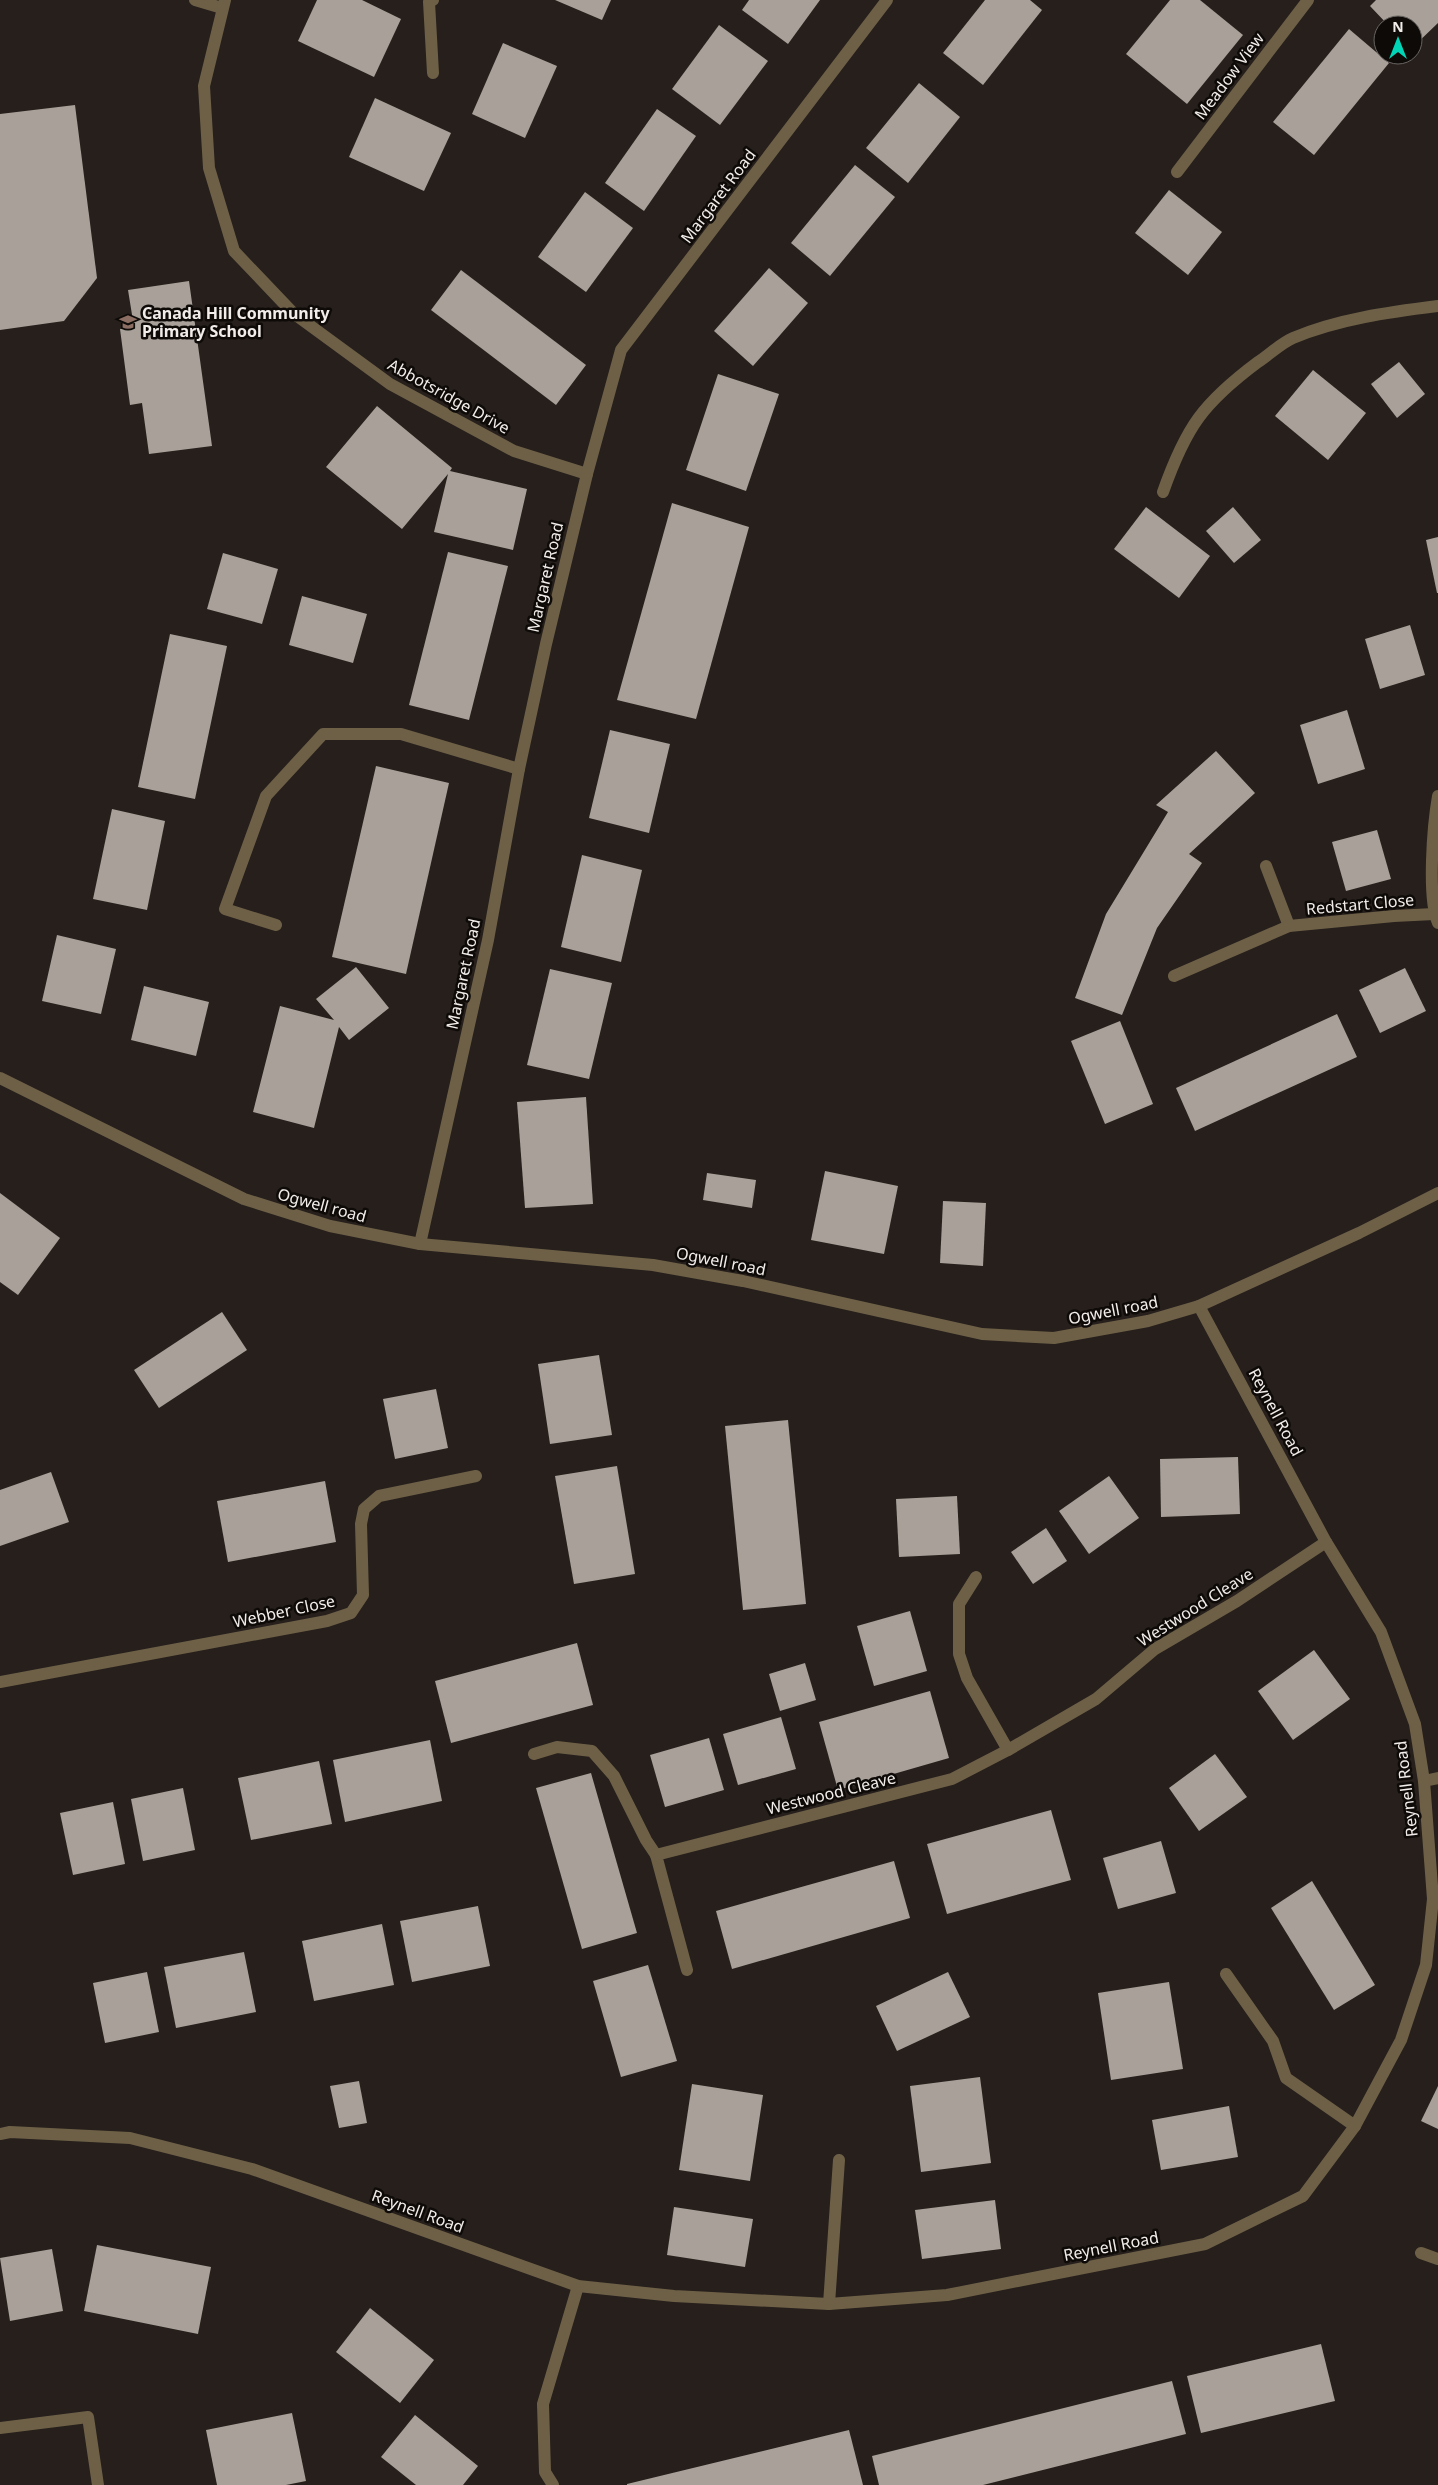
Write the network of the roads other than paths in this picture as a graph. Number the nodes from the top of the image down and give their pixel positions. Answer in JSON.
{"nodes":[{"id":1,"x":195,"y":0,"type":"edge"},
{"id":2,"x":887,"y":0,"type":"edge"},
{"id":3,"x":1308,"y":0,"type":"edge"},
{"id":4,"x":429,"y":1,"type":"edge"},
{"id":5,"x":223,"y":4,"type":"edge"},
{"id":6,"x":433,"y":73,"type":"dead end"},
{"id":7,"x":1177,"y":172,"type":"dead end"},
{"id":8,"x":1438,"y":306,"type":"edge"},
{"id":9,"x":587,"y":474,"type":"junction"},
{"id":10,"x":1163,"y":492,"type":"dead end"},
{"id":11,"x":519,"y":769,"type":"junction"},
{"id":12,"x":1438,"y":796,"type":"edge"},
{"id":13,"x":1266,"y":866,"type":"dead end"},
{"id":14,"x":1436,"y":919,"type":"edge"},
{"id":15,"x":276,"y":925,"type":"dead end"},
{"id":16,"x":1289,"y":926,"type":"junction"},
{"id":17,"x":1174,"y":976,"type":"dead end"},
{"id":18,"x":0,"y":1078,"type":"edge"},
{"id":19,"x":1438,"y":1193,"type":"edge"},
{"id":20,"x":420,"y":1244,"type":"junction"},
{"id":21,"x":1199,"y":1306,"type":"junction"},
{"id":22,"x":476,"y":1476,"type":"dead end"},
{"id":23,"x":1326,"y":1542,"type":"junction"},
{"id":24,"x":976,"y":1577,"type":"dead end"},
{"id":25,"x":0,"y":1682,"type":"edge"},
{"id":26,"x":1008,"y":1750,"type":"junction"},
{"id":27,"x":534,"y":1754,"type":"dead end"},
{"id":28,"x":1438,"y":1778,"type":"edge"},
{"id":29,"x":1424,"y":1781,"type":"junction"},
{"id":30,"x":656,"y":1855,"type":"junction"},
{"id":31,"x":687,"y":1970,"type":"dead end"},
{"id":32,"x":1226,"y":1974,"type":"dead end"},
{"id":33,"x":1355,"y":2126,"type":"junction"},
{"id":34,"x":0,"y":2134,"type":"edge"},
{"id":35,"x":839,"y":2160,"type":"dead end"},
{"id":36,"x":1421,"y":2253,"type":"dead end"},
{"id":37,"x":1438,"y":2260,"type":"edge"},
{"id":38,"x":578,"y":2286,"type":"junction"},
{"id":39,"x":829,"y":2304,"type":"junction"},
{"id":40,"x":0,"y":2428,"type":"edge"},
{"id":41,"x":98,"y":2485,"type":"edge"},
{"id":42,"x":553,"y":2485,"type":"edge"}],
"edges":[{"from":1,"to":5,"type":"street"},
{"from":2,"to":9,"type":"street","name":"Margaret Road"},
{"from":3,"to":7,"type":"street","name":"Meadow View"},
{"from":4,"to":6,"type":"street"},
{"from":5,"to":9,"type":"street","name":"Abbotsridge Drive"},
{"from":8,"to":10,"type":"street"},
{"from":9,"to":11,"type":"street","name":"Margaret Road"},
{"from":11,"to":15,"type":"street"},
{"from":11,"to":20,"type":"street","name":"Margaret Road"},
{"from":12,"to":14,"type":"street"},
{"from":13,"to":16,"type":"street","name":"Redstart Close"},
{"from":14,"to":16,"type":"street","name":"Redstart Close"},
{"from":16,"to":17,"type":"street","name":"Redstart Close"},
{"from":18,"to":20,"type":"street","name":"Ogwell road"},
{"from":19,"to":21,"type":"street","name":"Ogwell road"},
{"from":20,"to":21,"type":"street","name":"Ogwell road"},
{"from":21,"to":23,"type":"street","name":"Reynell Road"},
{"from":22,"to":25,"type":"street","name":"Webber Close"},
{"from":23,"to":26,"type":"street","name":"Westwood Cleave"},
{"from":23,"to":29,"type":"street","name":"Reynell Road"},
{"from":24,"to":26,"type":"street"},
{"from":26,"to":30,"type":"street","name":"Westwood Cleave"},
{"from":27,"to":30,"type":"street"},
{"from":28,"to":29,"type":"street"},
{"from":29,"to":33,"type":"street","name":"Reynell Road"},
{"from":30,"to":31,"type":"street"},
{"from":32,"to":33,"type":"street"},
{"from":33,"to":39,"type":"street","name":"Reynell Road"},
{"from":34,"to":38,"type":"street","name":"Reynell Road"},
{"from":35,"to":39,"type":"street"},
{"from":36,"to":37,"type":"street"},
{"from":38,"to":39,"type":"street","name":"Reynell Road"},
{"from":38,"to":42,"type":"street"},
{"from":40,"to":41,"type":"street"}]}
